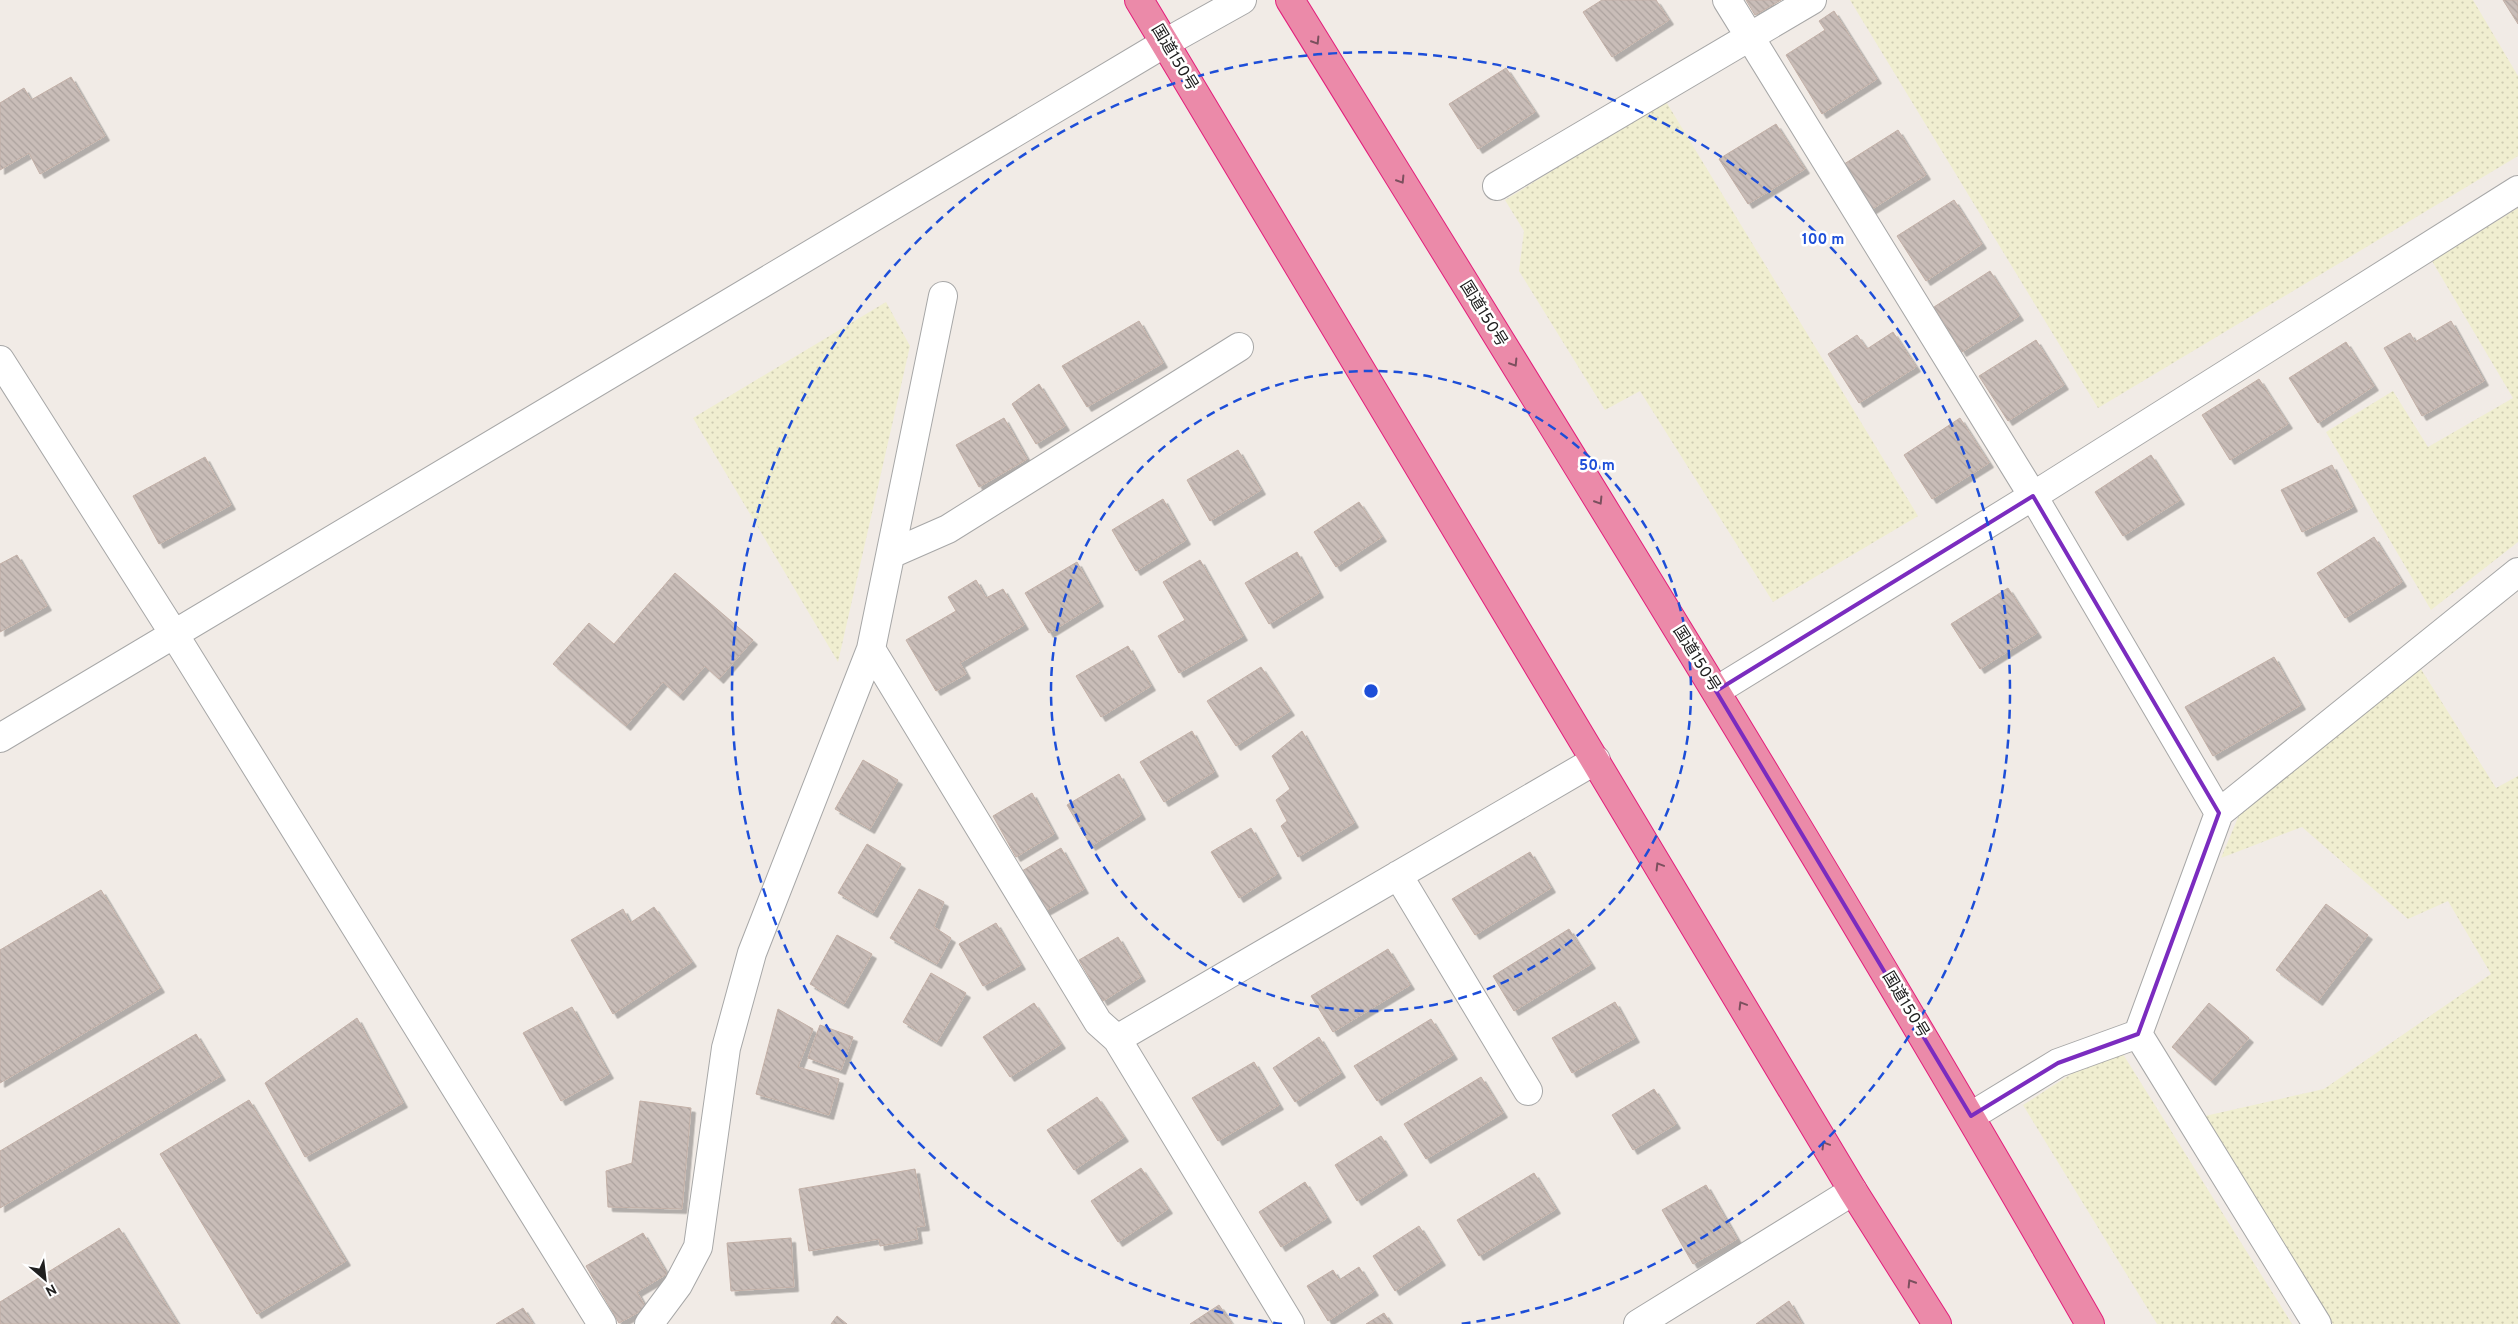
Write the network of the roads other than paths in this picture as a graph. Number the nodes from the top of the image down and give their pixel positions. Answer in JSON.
{"nodes":[{"id":1,"x":1139,"y":0,"type":"edge"},
{"id":2,"x":1242,"y":0,"type":"edge"},
{"id":3,"x":1290,"y":0,"type":"edge"},
{"id":4,"x":1727,"y":0,"type":"edge"},
{"id":5,"x":1812,"y":0,"type":"edge"},
{"id":6,"x":1750,"y":38,"type":"junction"},
{"id":7,"x":1165,"y":43,"type":"junction"},
{"id":8,"x":1497,"y":186,"type":"dead end"},
{"id":9,"x":2518,"y":190,"type":"edge"},
{"id":10,"x":943,"y":296,"type":"dead end"},
{"id":11,"x":1239,"y":347,"type":"dead end"},
{"id":12,"x":0,"y":360,"type":"edge"},
{"id":13,"x":2032,"y":496,"type":"junction"},
{"id":14,"x":891,"y":554,"type":"junction"},
{"id":15,"x":2518,"y":572,"type":"edge"},
{"id":16,"x":174,"y":634,"type":"junction"},
{"id":17,"x":871,"y":649,"type":"junction"},
{"id":18,"x":1716,"y":691,"type":"junction"},
{"id":19,"x":0,"y":738,"type":"edge"},
{"id":20,"x":1596,"y":760,"type":"junction"},
{"id":21,"x":2219,"y":814,"type":"junction"},
{"id":22,"x":1398,"y":875,"type":"junction"},
{"id":23,"x":2138,"y":1034,"type":"junction"},
{"id":24,"x":1117,"y":1039,"type":"junction"},
{"id":25,"x":1528,"y":1091,"type":"dead end"},
{"id":26,"x":1971,"y":1116,"type":"junction"},
{"id":27,"x":1853,"y":1191,"type":"junction"},
{"id":28,"x":602,"y":1324,"type":"edge"},
{"id":29,"x":649,"y":1324,"type":"edge"},
{"id":30,"x":1290,"y":1324,"type":"edge"},
{"id":31,"x":1638,"y":1324,"type":"edge"},
{"id":32,"x":1937,"y":1324,"type":"edge"},
{"id":33,"x":2090,"y":1324,"type":"edge"},
{"id":34,"x":2317,"y":1324,"type":"edge"}],
"edges":[{"from":1,"to":7,"type":"highway","name":"国道150号"},
{"from":2,"to":7,"type":"street"},
{"from":3,"to":18,"type":"highway","name":"国道150号","one_way":true},
{"from":4,"to":6,"type":"street"},
{"from":5,"to":6,"type":"street"},
{"from":6,"to":8,"type":"street"},
{"from":6,"to":13,"type":"street"},
{"from":7,"to":16,"type":"street"},
{"from":7,"to":20,"type":"highway","name":"国道150号"},
{"from":9,"to":13,"type":"street"},
{"from":10,"to":14,"type":"street"},
{"from":11,"to":14,"type":"street"},
{"from":12,"to":16,"type":"street"},
{"from":13,"to":18,"type":"street"},
{"from":13,"to":21,"type":"street"},
{"from":14,"to":17,"type":"street"},
{"from":15,"to":21,"type":"street"},
{"from":16,"to":19,"type":"street"},
{"from":16,"to":28,"type":"street"},
{"from":17,"to":24,"type":"street"},
{"from":17,"to":29,"type":"street"},
{"from":18,"to":26,"type":"highway","name":"国道150号"},
{"from":20,"to":22,"type":"street"},
{"from":27,"to":20,"type":"highway","name":"国道150号","one_way":true},
{"from":21,"to":23,"type":"street"},
{"from":22,"to":24,"type":"street"},
{"from":22,"to":25,"type":"street"},
{"from":23,"to":26,"type":"street"},
{"from":23,"to":34,"type":"street"},
{"from":24,"to":30,"type":"street"},
{"from":26,"to":33,"type":"highway","name":"国道150号"},
{"from":27,"to":31,"type":"street"},
{"from":32,"to":27,"type":"highway","name":"国道150号","one_way":true}]}
